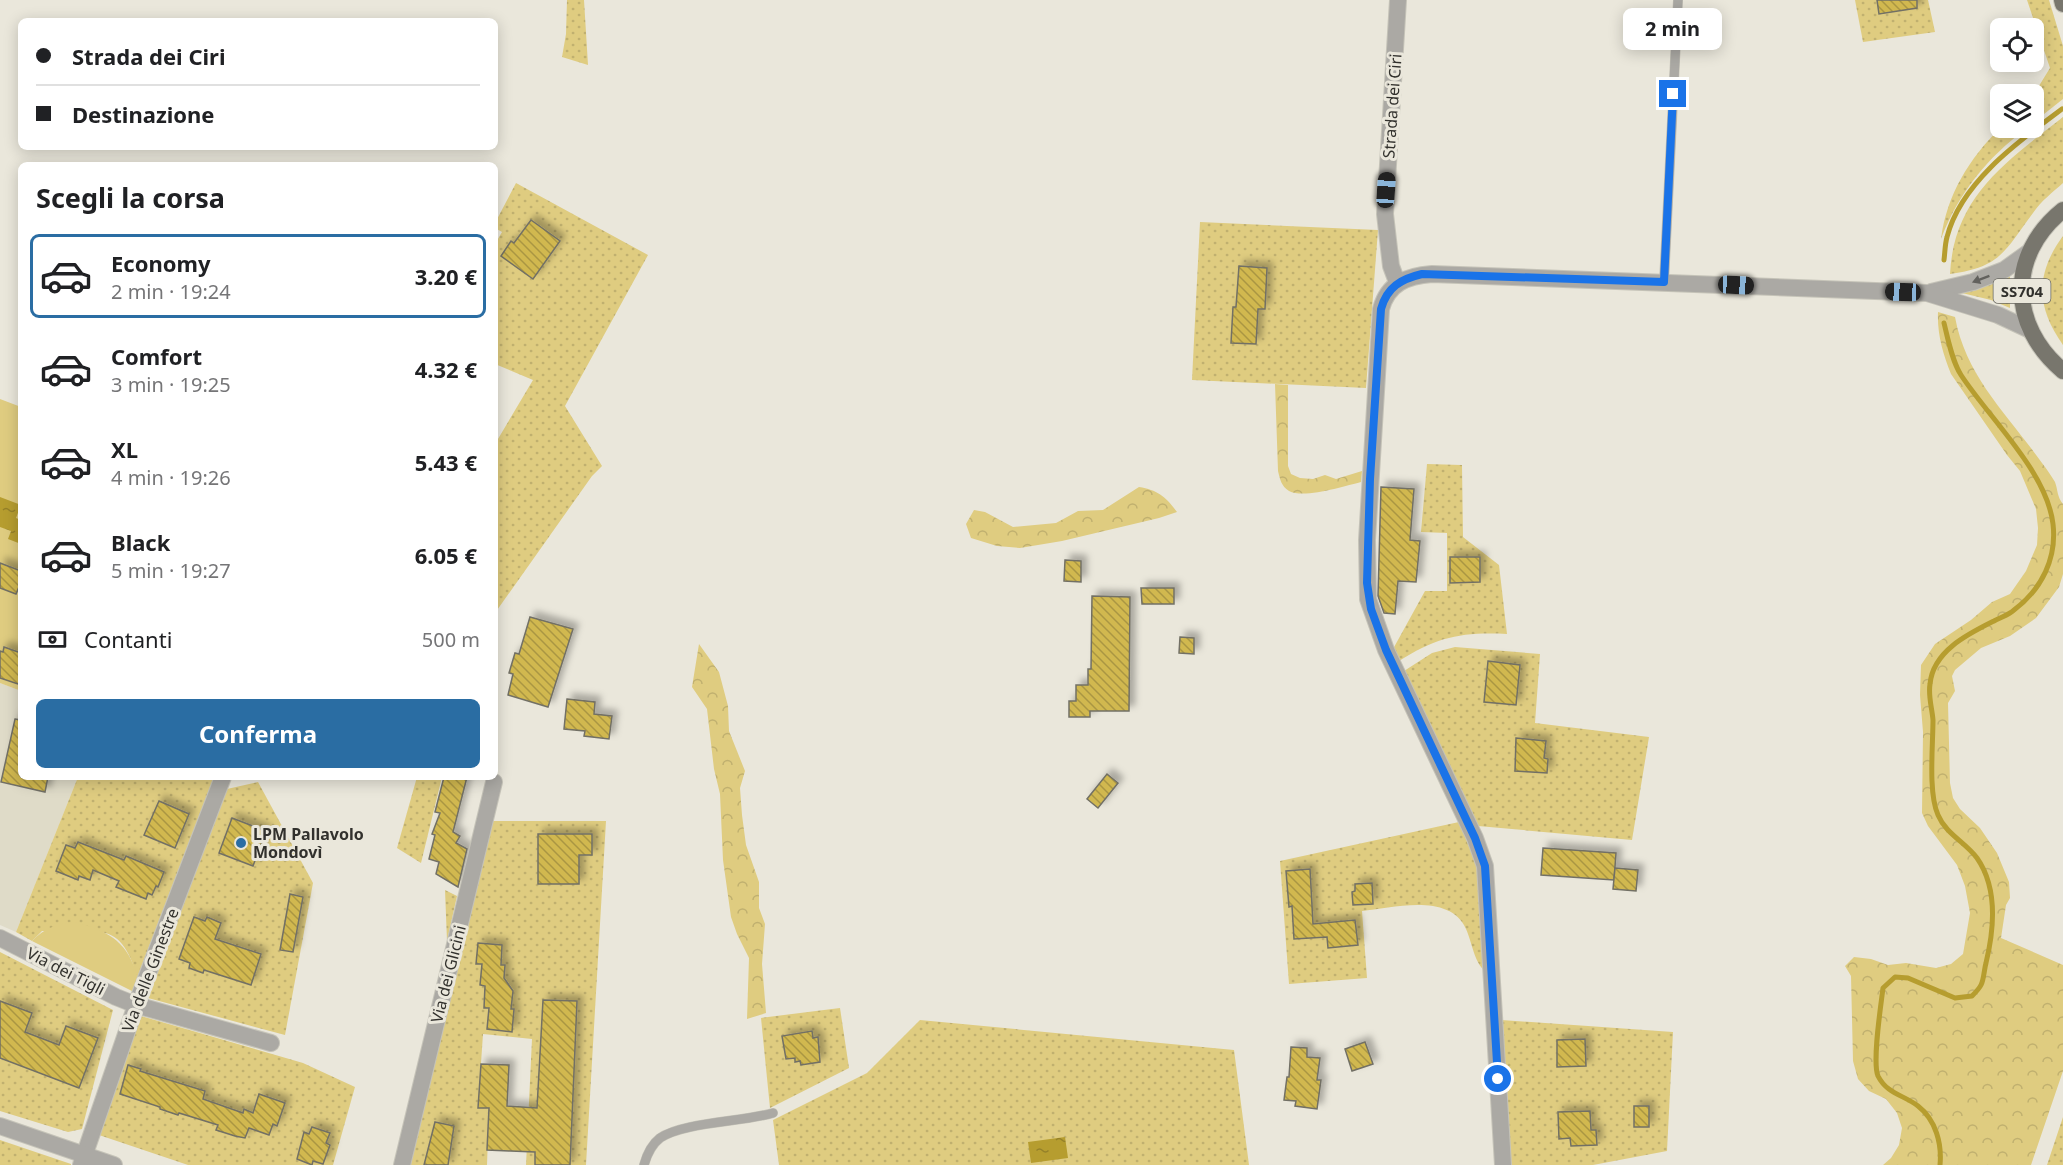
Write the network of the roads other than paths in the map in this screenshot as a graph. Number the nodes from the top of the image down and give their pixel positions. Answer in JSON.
{"nodes":[{"id":1,"x":1398,"y":0,"type":"edge"},
{"id":2,"x":1678,"y":0,"type":"edge"},
{"id":3,"x":2061,"y":0,"type":"edge"},
{"id":4,"x":2063,"y":4,"type":"edge"},
{"id":5,"x":2063,"y":210,"type":"edge"},
{"id":6,"x":2029,"y":252,"type":"junction"},
{"id":7,"x":1397,"y":282,"type":"junction"},
{"id":8,"x":1664,"y":282,"type":"junction"},
{"id":9,"x":1927,"y":293,"type":"junction"},
{"id":10,"x":2030,"y":330,"type":"junction"},
{"id":11,"x":2063,"y":371,"type":"edge"},
{"id":12,"x":222,"y":780,"type":"edge"},
{"id":13,"x":494,"y":783,"type":"dead end"},
{"id":14,"x":0,"y":938,"type":"edge"},
{"id":15,"x":136,"y":1005,"type":"junction"},
{"id":16,"x":271,"y":1043,"type":"dead end"},
{"id":17,"x":773,"y":1113,"type":"dead end"},
{"id":18,"x":0,"y":1126,"type":"edge"},
{"id":19,"x":82,"y":1160,"type":"edge"},
{"id":20,"x":114,"y":1165,"type":"edge"},
{"id":21,"x":402,"y":1165,"type":"edge"},
{"id":22,"x":644,"y":1165,"type":"edge"},
{"id":23,"x":1503,"y":1165,"type":"edge"}],
"edges":[{"from":1,"to":7,"type":"street","name":"Strada dei Ciri"},
{"from":2,"to":8,"type":"lane"},
{"from":3,"to":4,"type":"main road"},
{"from":5,"to":6,"type":"main road","number":"SS704"},
{"from":6,"to":9,"type":"street","one_way":true},
{"from":6,"to":10,"type":"main road","number":"SS704"},
{"from":7,"to":8,"type":"street"},
{"from":7,"to":23,"type":"street"},
{"from":8,"to":9,"type":"street"},
{"from":9,"to":10,"type":"street"},
{"from":10,"to":11,"type":"main road","number":"SS704"},
{"from":12,"to":15,"type":"street","name":"Via delle Ginestre"},
{"from":13,"to":21,"type":"street","name":"Via dei Glicini"},
{"from":14,"to":15,"type":"street","name":"Via dei Tigli"},
{"from":15,"to":16,"type":"street","name":"Via dei Tigli"},
{"from":15,"to":19,"type":"street","name":"Via delle Ginestre"},
{"from":17,"to":22,"type":"lane"},
{"from":18,"to":19,"type":"street"},
{"from":19,"to":20,"type":"street"}]}
